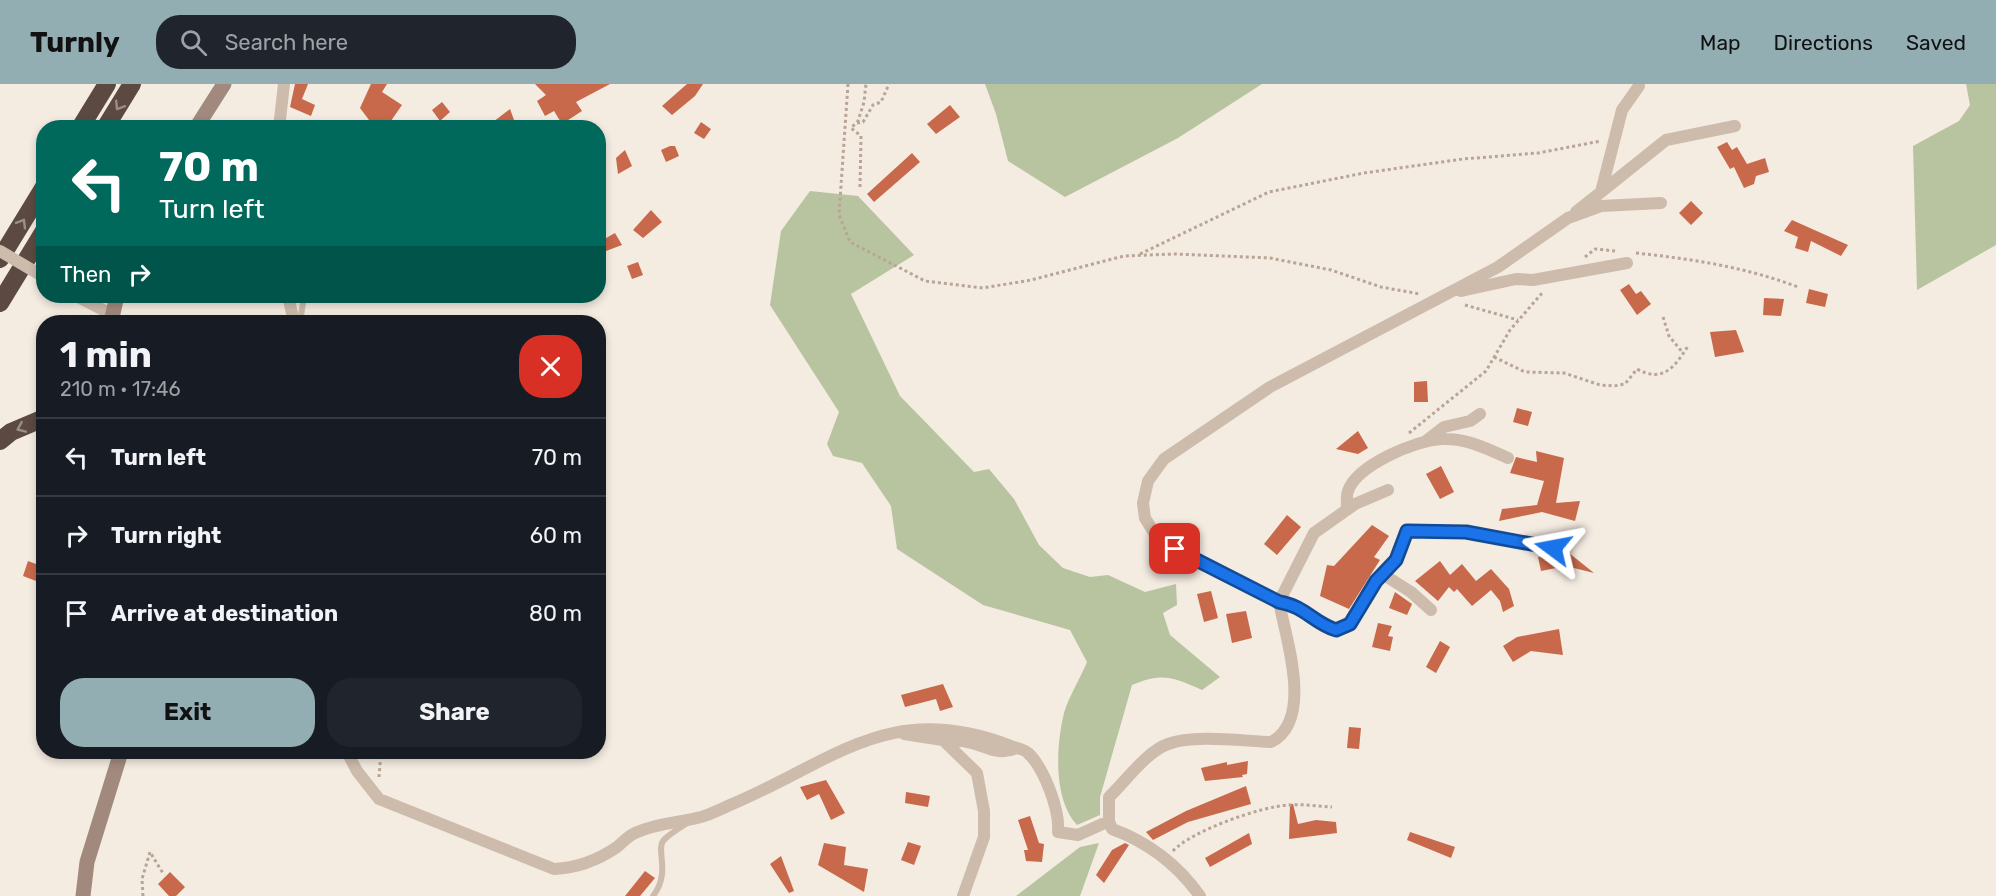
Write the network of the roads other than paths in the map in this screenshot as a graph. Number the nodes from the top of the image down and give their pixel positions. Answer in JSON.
{"nodes":[{"id":1,"x":107,"y":84,"type":"edge"},
{"id":2,"x":132,"y":84,"type":"edge"},
{"id":3,"x":224,"y":84,"type":"edge"},
{"id":4,"x":284,"y":84,"type":"edge"},
{"id":5,"x":1639,"y":86,"type":"dead end"},
{"id":6,"x":85,"y":120,"type":"edge"},
{"id":7,"x":110,"y":120,"type":"edge"},
{"id":8,"x":201,"y":120,"type":"edge"},
{"id":9,"x":280,"y":120,"type":"edge"},
{"id":10,"x":1734,"y":126,"type":"dead end"},
{"id":11,"x":1601,"y":192,"type":"junction"},
{"id":12,"x":36,"y":201,"type":"edge"},
{"id":13,"x":1661,"y":202,"type":"dead end"},
{"id":14,"x":1568,"y":218,"type":"junction"},
{"id":15,"x":36,"y":244,"type":"edge"},
{"id":16,"x":0,"y":251,"type":"edge"},
{"id":17,"x":1629,"y":258,"type":"road end"},
{"id":18,"x":0,"y":259,"type":"edge"},
{"id":19,"x":36,"y":272,"type":"edge"},
{"id":20,"x":1450,"y":293,"type":"junction"},
{"id":21,"x":0,"y":303,"type":"edge"},
{"id":22,"x":87,"y":303,"type":"edge"},
{"id":23,"x":106,"y":315,"type":"edge"},
{"id":24,"x":1480,"y":414,"type":"dead end"},
{"id":25,"x":36,"y":421,"type":"edge"},
{"id":26,"x":0,"y":441,"type":"edge"},
{"id":27,"x":1425,"y":441,"type":"junction"},
{"id":28,"x":1508,"y":458,"type":"dead end"},
{"id":29,"x":1388,"y":490,"type":"dead end"},
{"id":30,"x":1347,"y":510,"type":"junction"},
{"id":31,"x":1553,"y":548,"type":"dead end"},
{"id":32,"x":1384,"y":575,"type":"junction"},
{"id":33,"x":1279,"y":602,"type":"junction"},
{"id":34,"x":1431,"y":610,"type":"dead end"},
{"id":35,"x":894,"y":732,"type":"junction"},
{"id":36,"x":943,"y":740,"type":"junction"},
{"id":37,"x":1017,"y":748,"type":"junction"},
{"id":38,"x":119,"y":759,"type":"edge"},
{"id":39,"x":351,"y":759,"type":"edge"},
{"id":40,"x":695,"y":818,"type":"junction"},
{"id":41,"x":1109,"y":821,"type":"junction"},
{"id":42,"x":83,"y":896,"type":"edge"},
{"id":43,"x":653,"y":896,"type":"edge"},
{"id":44,"x":963,"y":896,"type":"edge"},
{"id":45,"x":1200,"y":896,"type":"edge"}],
"edges":[{"from":1,"to":6,"type":"highway"},
{"from":2,"to":7,"type":"highway","one_way":true},
{"from":3,"to":8,"type":"main road"},
{"from":4,"to":9,"type":"street"},
{"from":5,"to":11,"type":"street"},
{"from":10,"to":11,"type":"street"},
{"from":11,"to":14,"type":"street"},
{"from":18,"to":12,"type":"highway","one_way":true},
{"from":13,"to":14,"type":"street"},
{"from":14,"to":20,"type":"street"},
{"from":15,"to":21,"type":"highway"},
{"from":16,"to":19,"type":"street","bridge":true},
{"from":17,"to":20,"type":"street"},
{"from":20,"to":33,"type":"street"},
{"from":22,"to":23,"type":"street"},
{"from":24,"to":27,"type":"street"},
{"from":25,"to":26,"type":"highway","one_way":true},
{"from":27,"to":28,"type":"street"},
{"from":27,"to":30,"type":"street"},
{"from":29,"to":30,"type":"street"},
{"from":30,"to":33,"type":"street"},
{"from":31,"to":32,"type":"street"},
{"from":32,"to":33,"type":"street"},
{"from":32,"to":34,"type":"street"},
{"from":33,"to":41,"type":"street"},
{"from":35,"to":36,"type":"street"},
{"from":35,"to":37,"type":"street"},
{"from":35,"to":40,"type":"street"},
{"from":36,"to":37,"type":"street"},
{"from":36,"to":44,"type":"street"},
{"from":37,"to":41,"type":"street"},
{"from":38,"to":42,"type":"main road"},
{"from":39,"to":40,"type":"street"},
{"from":40,"to":43,"type":"lane"},
{"from":41,"to":45,"type":"street"}]}
